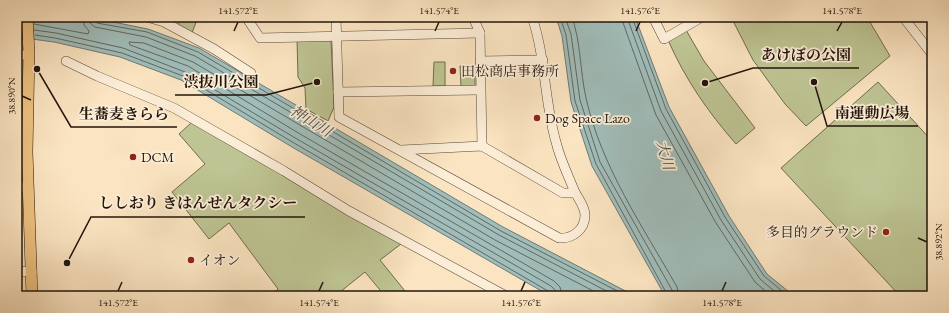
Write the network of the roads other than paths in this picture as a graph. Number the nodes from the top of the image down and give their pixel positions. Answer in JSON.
{"nodes":[{"id":1,"x":27,"y":17,"type":"edge"},
{"id":2,"x":147,"y":17,"type":"edge"},
{"id":3,"x":246,"y":17,"type":"edge"},
{"id":4,"x":336,"y":17,"type":"edge"},
{"id":5,"x":472,"y":17,"type":"edge"},
{"id":6,"x":532,"y":17,"type":"edge"},
{"id":7,"x":653,"y":17,"type":"edge"},
{"id":8,"x":702,"y":17,"type":"edge"},
{"id":9,"x":903,"y":17,"type":"edge"},
{"id":10,"x":480,"y":33,"type":"junction"},
{"id":11,"x":337,"y":36,"type":"junction"},
{"id":12,"x":23,"y":54,"type":"edge"},
{"id":13,"x":932,"y":54,"type":"edge"},
{"id":14,"x":543,"y":60,"type":"junction"},
{"id":15,"x":66,"y":61,"type":"dead end"},
{"id":16,"x":480,"y":61,"type":"junction"},
{"id":17,"x":251,"y":73,"type":"dead end"},
{"id":18,"x":480,"y":90,"type":"junction"},
{"id":19,"x":338,"y":92,"type":"junction"},
{"id":20,"x":482,"y":146,"type":"junction"},
{"id":21,"x":401,"y":150,"type":"junction"},
{"id":22,"x":17,"y":186,"type":"edge"},
{"id":23,"x":28,"y":188,"type":"junction"},
{"id":24,"x":575,"y":193,"type":"junction"},
{"id":25,"x":17,"y":271,"type":"edge"},
{"id":26,"x":32,"y":272,"type":"junction"},
{"id":27,"x":32,"y":296,"type":"edge"},
{"id":28,"x":506,"y":296,"type":"edge"}],
"edges":[{"from":1,"to":12,"type":"main road"},
{"from":2,"to":17,"type":"street"},
{"from":3,"to":11,"type":"street"},
{"from":4,"to":11,"type":"street"},
{"from":5,"to":10,"type":"street"},
{"from":6,"to":14,"type":"street"},
{"from":7,"to":8,"type":"street"},
{"from":9,"to":13,"type":"street"},
{"from":10,"to":11,"type":"street"},
{"from":10,"to":16,"type":"street"},
{"from":11,"to":19,"type":"street"},
{"from":12,"to":23,"type":"main road"},
{"from":14,"to":16,"type":"street"},
{"from":14,"to":24,"type":"street"},
{"from":15,"to":28,"type":"street"},
{"from":16,"to":18,"type":"street"},
{"from":18,"to":19,"type":"street"},
{"from":18,"to":20,"type":"street"},
{"from":19,"to":21,"type":"street"},
{"from":20,"to":21,"type":"street"},
{"from":20,"to":24,"type":"street"},
{"from":21,"to":24,"type":"street"},
{"from":22,"to":23,"type":"street"},
{"from":23,"to":26,"type":"main road"},
{"from":25,"to":26,"type":"street"},
{"from":26,"to":27,"type":"main road"}]}
